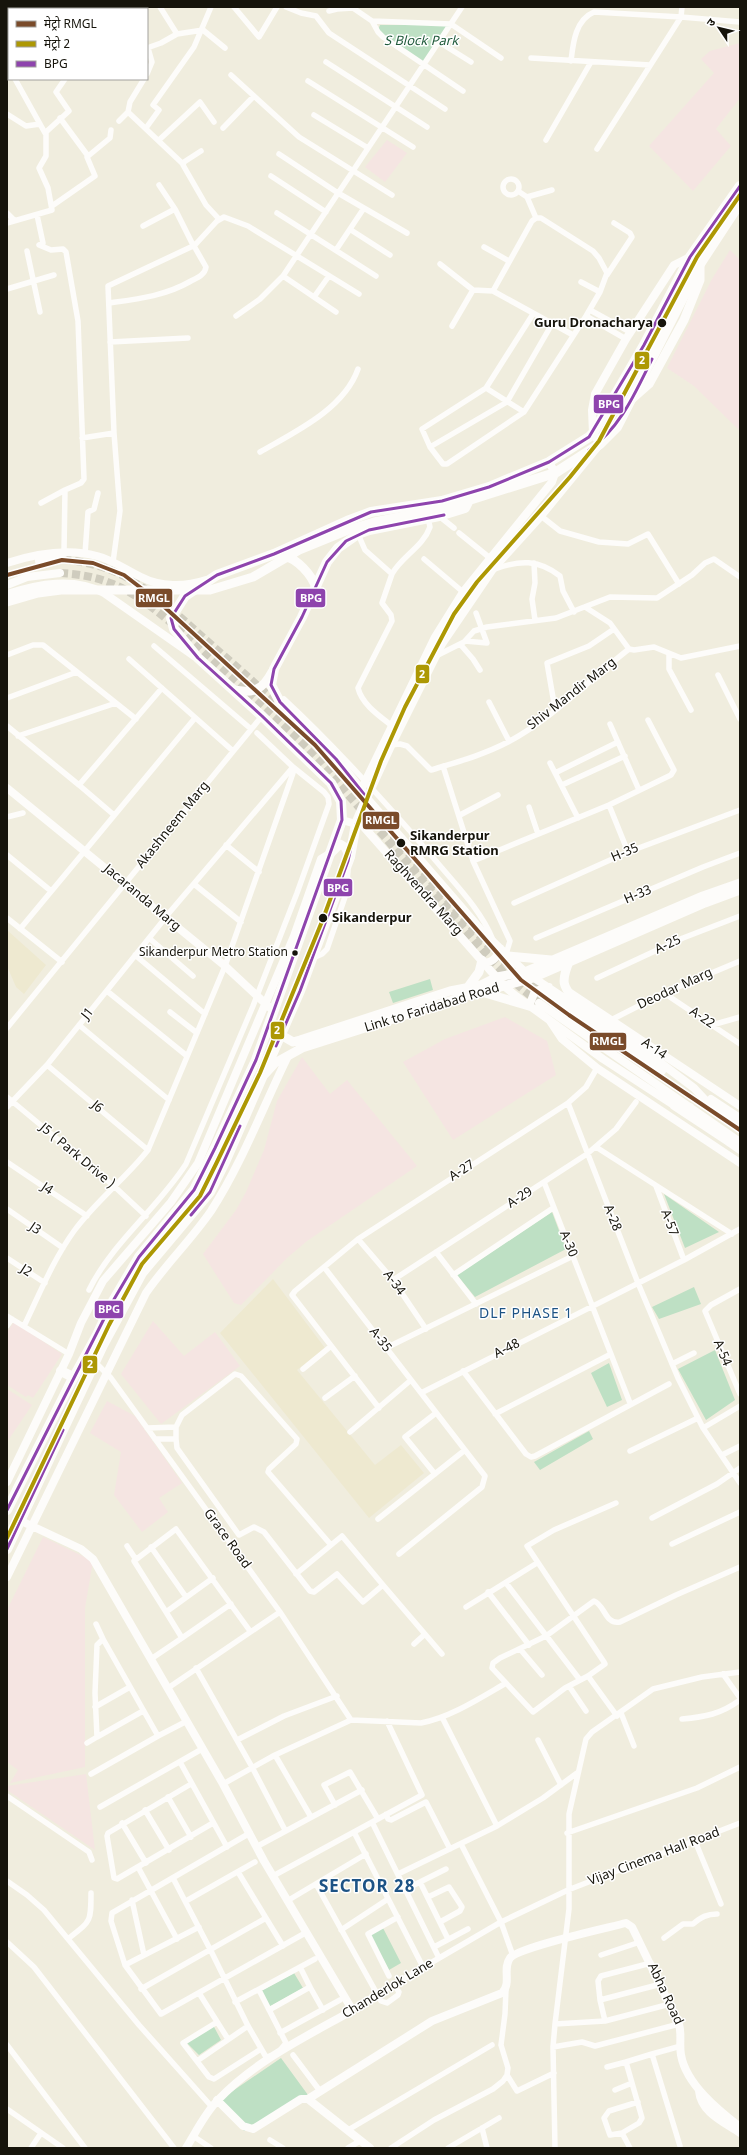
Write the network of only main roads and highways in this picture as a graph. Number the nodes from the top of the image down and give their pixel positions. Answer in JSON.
{"nodes":[{"id":1,"x":740,"y":186,"type":"edge"},
{"id":2,"x":740,"y":203,"type":"edge"},
{"id":3,"x":469,"y":500,"type":"junction"},
{"id":4,"x":274,"y":554,"type":"junction"},
{"id":5,"x":316,"y":588,"type":"junction"},
{"id":6,"x":7,"y":602,"type":"edge"},
{"id":7,"x":274,"y":669,"type":"junction"},
{"id":8,"x":234,"y":690,"type":"junction"},
{"id":9,"x":331,"y":853,"type":"junction"},
{"id":10,"x":349,"y":859,"type":"junction"},
{"id":11,"x":740,"y":883,"type":"edge"},
{"id":12,"x":740,"y":890,"type":"edge"},
{"id":13,"x":502,"y":950,"type":"road end"},
{"id":14,"x":558,"y":959,"type":"junction"},
{"id":15,"x":483,"y":962,"type":"road end"},
{"id":16,"x":570,"y":962,"type":"junction"},
{"id":17,"x":529,"y":975,"type":"junction"},
{"id":18,"x":468,"y":987,"type":"junction"},
{"id":19,"x":483,"y":992,"type":"junction"},
{"id":20,"x":529,"y":1006,"type":"road end"},
{"id":21,"x":579,"y":1007,"type":"road end"},
{"id":22,"x":281,"y":1035,"type":"junction"},
{"id":23,"x":262,"y":1076,"type":"junction"},
{"id":24,"x":61,"y":1371,"type":"road end"},
{"id":25,"x":73,"y":1377,"type":"junction"},
{"id":26,"x":51,"y":1423,"type":"junction"},
{"id":27,"x":63,"y":1430,"type":"junction"},
{"id":28,"x":7,"y":1510,"type":"edge"},
{"id":29,"x":7,"y":1548,"type":"edge"}],
"edges":[{"from":1,"to":4,"type":"highway"},
{"from":2,"to":3,"type":"highway"},
{"from":3,"to":5,"type":"highway"},
{"from":3,"to":6,"type":"main road"},
{"from":4,"to":5,"type":"main road"},
{"from":4,"to":8,"type":"highway"},
{"from":5,"to":7,"type":"highway"},
{"from":7,"to":8,"type":"main road"},
{"from":7,"to":10,"type":"highway"},
{"from":8,"to":9,"type":"highway"},
{"from":9,"to":10,"type":"main road"},
{"from":9,"to":25,"type":"highway"},
{"from":10,"to":22,"type":"highway"},
{"from":11,"to":14,"type":"main road","name":"Link to Faridabad Road"},
{"from":12,"to":16,"type":"main road","name":"Link to Faridabad Road"},
{"from":13,"to":14,"type":"main road"},
{"from":14,"to":17,"type":"main road","name":"Link to Faridabad Road"},
{"from":15,"to":18,"type":"main road"},
{"from":16,"to":17,"type":"main road","name":"Link to Faridabad Road"},
{"from":16,"to":21,"type":"main road"},
{"from":17,"to":18,"type":"main road","name":"Link to Faridabad Road"},
{"from":17,"to":19,"type":"main road","name":"Link to Faridabad Road"},
{"from":18,"to":22,"type":"main road","name":"Link to Faridabad Road"},
{"from":19,"to":20,"type":"main road"},
{"from":19,"to":23,"type":"main road","name":"Link to Faridabad Road"},
{"from":22,"to":23,"type":"highway"},
{"from":23,"to":27,"type":"highway"},
{"from":24,"to":25,"type":"highway"},
{"from":25,"to":26,"type":"highway"},
{"from":26,"to":27,"type":"highway"},
{"from":26,"to":28,"type":"highway"},
{"from":27,"to":29,"type":"highway"}]}
